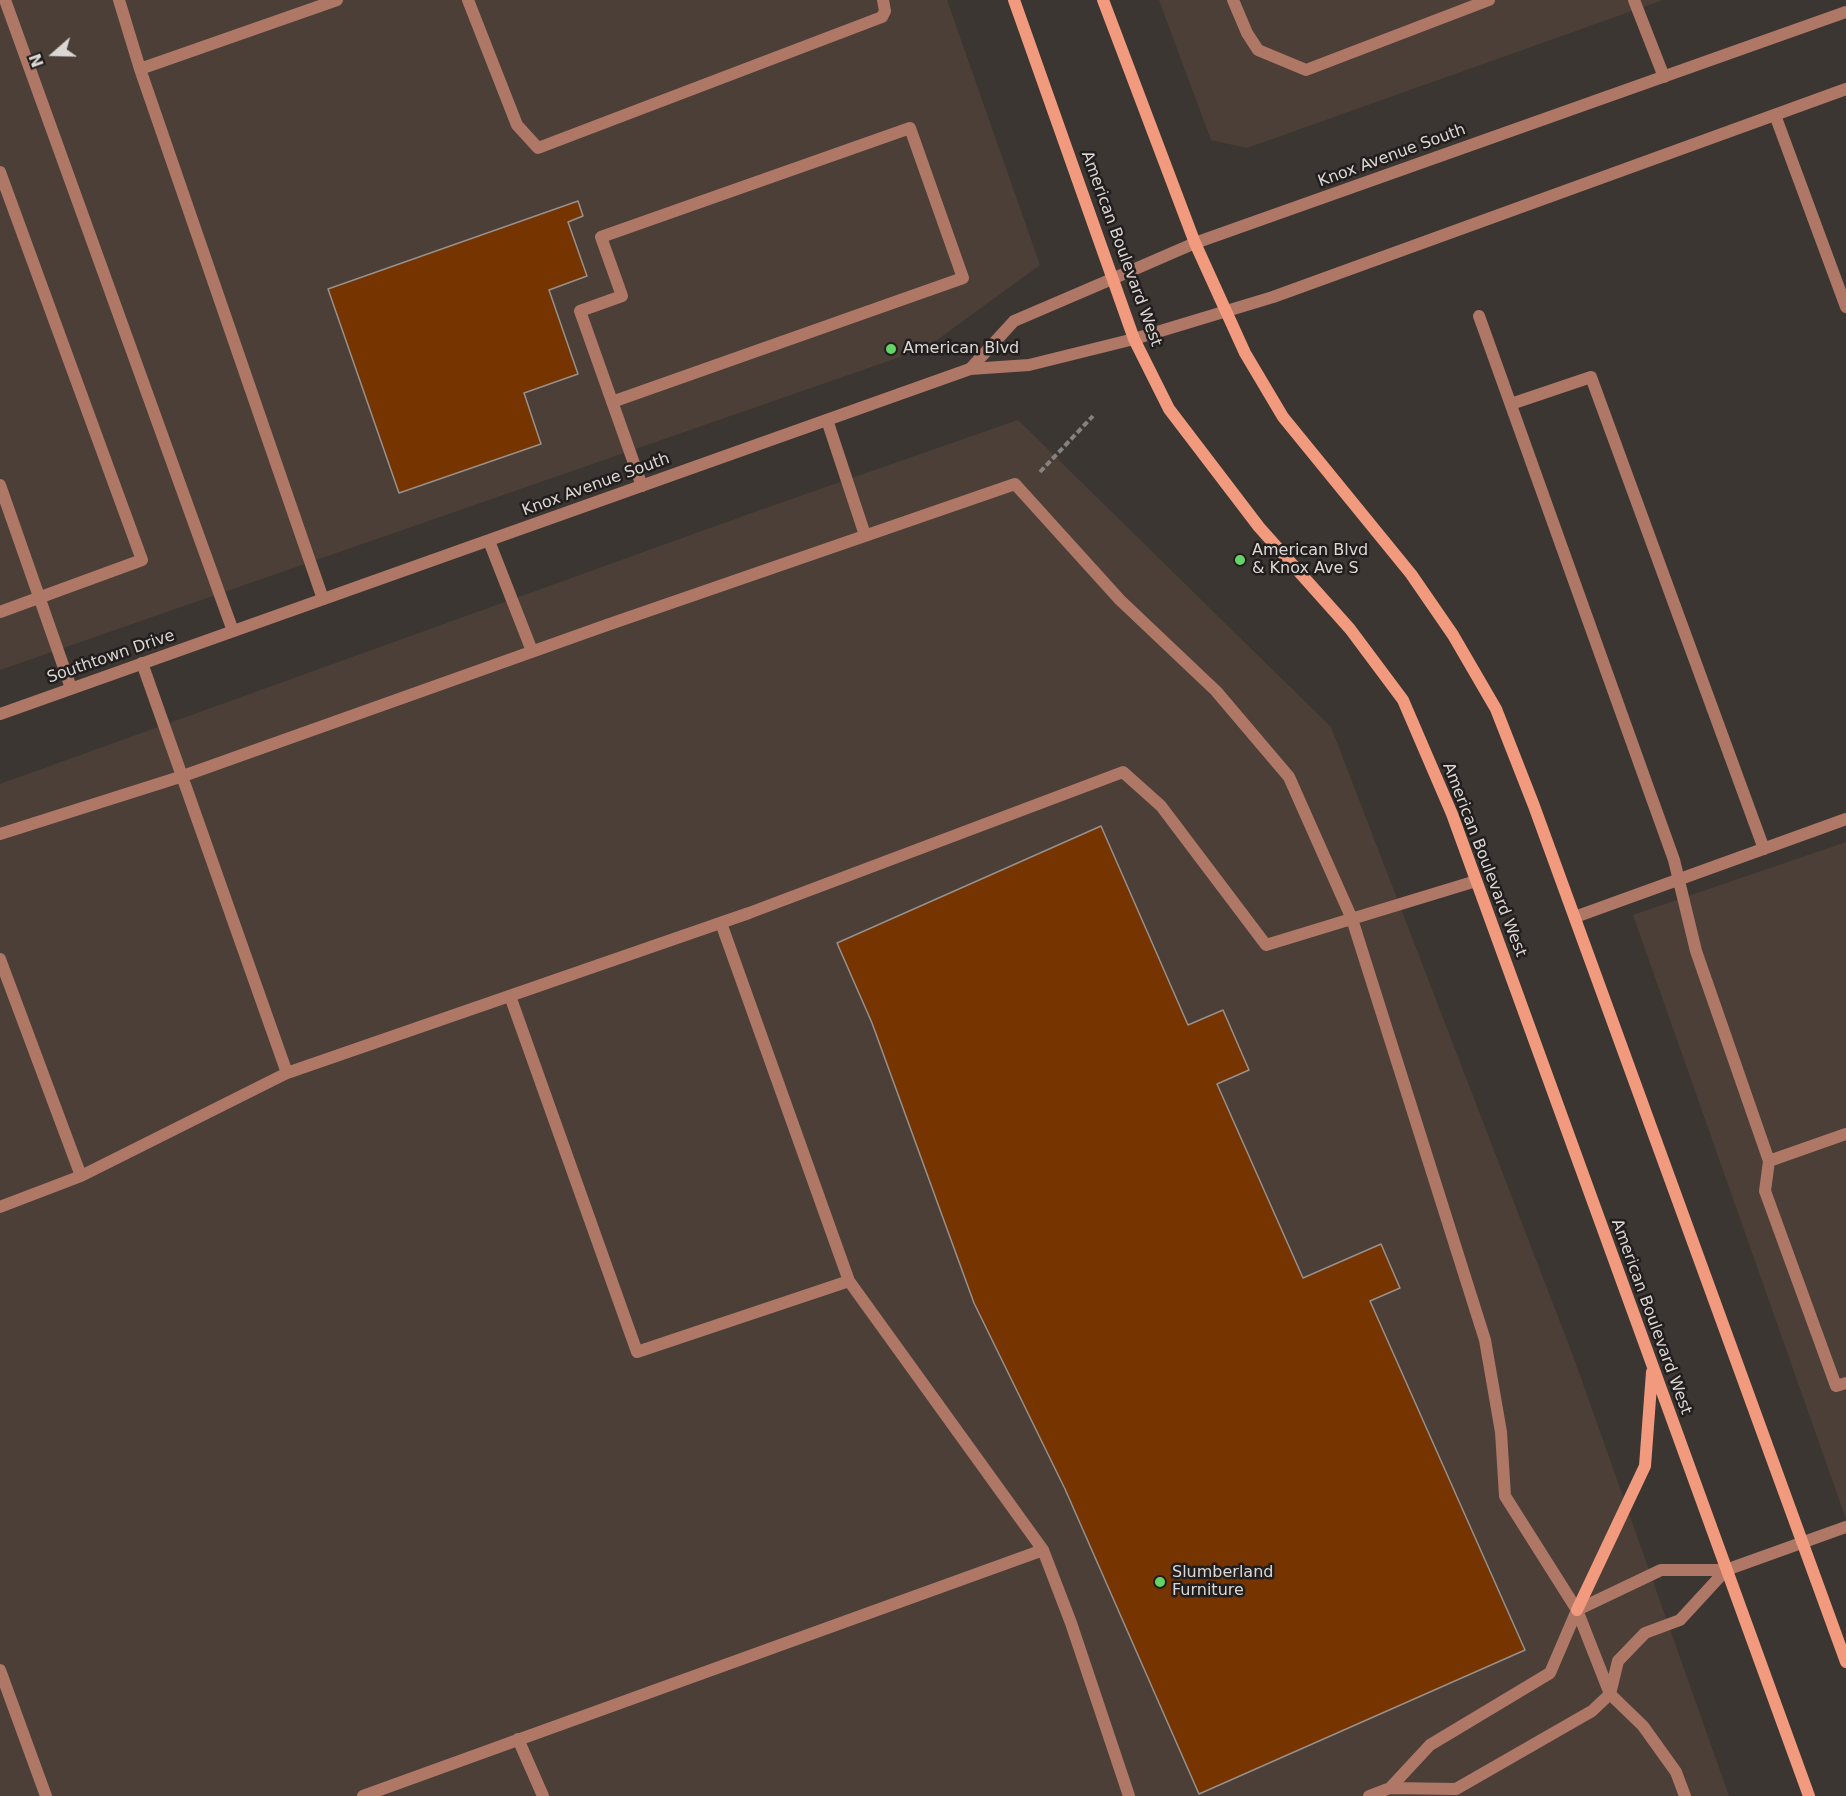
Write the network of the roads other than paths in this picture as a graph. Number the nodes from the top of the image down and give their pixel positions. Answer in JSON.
{"nodes":[{"id":1,"x":5,"y":0,"type":"edge"},
{"id":2,"x":120,"y":0,"type":"edge"},
{"id":3,"x":337,"y":0,"type":"edge"},
{"id":4,"x":468,"y":0,"type":"edge"},
{"id":5,"x":883,"y":0,"type":"edge"},
{"id":6,"x":1014,"y":0,"type":"edge"},
{"id":7,"x":1103,"y":0,"type":"edge"},
{"id":8,"x":1233,"y":0,"type":"edge"},
{"id":9,"x":1489,"y":0,"type":"edge"},
{"id":10,"x":1634,"y":0,"type":"edge"},
{"id":11,"x":1846,"y":12,"type":"edge"},
{"id":12,"x":140,"y":69,"type":"junction"},
{"id":13,"x":1664,"y":77,"type":"junction"},
{"id":14,"x":1846,"y":89,"type":"edge"},
{"id":15,"x":1775,"y":115,"type":"junction"},
{"id":16,"x":0,"y":172,"type":"edge"},
{"id":17,"x":1195,"y":243,"type":"junction"},
{"id":18,"x":1112,"y":279,"type":"junction"},
{"id":19,"x":1846,"y":307,"type":"edge"},
{"id":20,"x":1224,"y":312,"type":"junction"},
{"id":21,"x":1479,"y":316,"type":"dead end"},
{"id":22,"x":1134,"y":339,"type":"junction"},
{"id":23,"x":970,"y":369,"type":"junction"},
{"id":24,"x":612,"y":402,"type":"junction"},
{"id":25,"x":1511,"y":404,"type":"junction"},
{"id":26,"x":827,"y":420,"type":"junction"},
{"id":27,"x":0,"y":485,"type":"edge"},
{"id":28,"x":642,"y":486,"type":"junction"},
{"id":29,"x":865,"y":536,"type":"junction"},
{"id":30,"x":489,"y":541,"type":"junction"},
{"id":31,"x":40,"y":597,"type":"junction"},
{"id":32,"x":323,"y":599,"type":"junction"},
{"id":33,"x":0,"y":612,"type":"edge"},
{"id":34,"x":233,"y":631,"type":"junction"},
{"id":35,"x":532,"y":651,"type":"junction"},
{"id":36,"x":142,"y":663,"type":"junction"},
{"id":37,"x":71,"y":688,"type":"junction"},
{"id":38,"x":0,"y":714,"type":"edge"},
{"id":39,"x":183,"y":776,"type":"junction"},
{"id":40,"x":1846,"y":819,"type":"edge"},
{"id":41,"x":0,"y":834,"type":"edge"},
{"id":42,"x":1764,"y":849,"type":"junction"},
{"id":43,"x":1679,"y":879,"type":"junction"},
{"id":44,"x":1476,"y":881,"type":"junction"},
{"id":45,"x":1575,"y":917,"type":"junction"},
{"id":46,"x":1352,"y":919,"type":"junction"},
{"id":47,"x":721,"y":923,"type":"junction"},
{"id":48,"x":0,"y":959,"type":"edge"},
{"id":49,"x":510,"y":996,"type":"junction"},
{"id":50,"x":287,"y":1073,"type":"junction"},
{"id":51,"x":1846,"y":1134,"type":"edge"},
{"id":52,"x":1769,"y":1161,"type":"junction"},
{"id":53,"x":81,"y":1176,"type":"junction"},
{"id":54,"x":0,"y":1208,"type":"edge"},
{"id":55,"x":849,"y":1281,"type":"junction"},
{"id":56,"x":1652,"y":1368,"type":"junction"},
{"id":57,"x":1846,"y":1383,"type":"edge"},
{"id":58,"x":1846,"y":1527,"type":"edge"},
{"id":59,"x":1803,"y":1543,"type":"junction"},
{"id":60,"x":1043,"y":1550,"type":"junction"},
{"id":61,"x":1726,"y":1570,"type":"junction"},
{"id":62,"x":1577,"y":1610,"type":"junction"},
{"id":63,"x":1846,"y":1662,"type":"edge"},
{"id":64,"x":0,"y":1670,"type":"edge"},
{"id":65,"x":1610,"y":1694,"type":"junction"},
{"id":66,"x":518,"y":1739,"type":"junction"},
{"id":67,"x":1390,"y":1788,"type":"junction"},
{"id":68,"x":46,"y":1796,"type":"edge"},
{"id":69,"x":363,"y":1796,"type":"edge"},
{"id":70,"x":543,"y":1796,"type":"edge"},
{"id":71,"x":1129,"y":1796,"type":"edge"},
{"id":72,"x":1369,"y":1796,"type":"edge"},
{"id":73,"x":1685,"y":1796,"type":"edge"},
{"id":74,"x":1809,"y":1796,"type":"edge"}],
"edges":[{"from":1,"to":34,"type":"street"},
{"from":2,"to":12,"type":"street"},
{"from":3,"to":12,"type":"street"},
{"from":4,"to":5,"type":"street"},
{"from":6,"to":18,"type":"main road","name":"American Boulevard West"},
{"from":7,"to":17,"type":"main road"},
{"from":8,"to":9,"type":"street"},
{"from":10,"to":13,"type":"street"},
{"from":11,"to":13,"type":"street","name":"Knox Avenue South"},
{"from":12,"to":32,"type":"street"},
{"from":13,"to":17,"type":"street","name":"Knox Avenue South"},
{"from":14,"to":15,"type":"street","name":"Knox Avenue South"},
{"from":15,"to":19,"type":"street"},
{"from":15,"to":20,"type":"street","name":"Knox Avenue South"},
{"from":16,"to":31,"type":"street"},
{"from":17,"to":18,"type":"street","name":"Knox Avenue South"},
{"from":17,"to":20,"type":"main road"},
{"from":18,"to":22,"type":"main road","name":"American Boulevard West"},
{"from":18,"to":23,"type":"street","name":"Knox Avenue South"},
{"from":20,"to":22,"type":"street","name":"Knox Avenue South"},
{"from":20,"to":45,"type":"main road"},
{"from":21,"to":25,"type":"street"},
{"from":22,"to":23,"type":"street","name":"Knox Avenue South"},
{"from":22,"to":44,"type":"main road","name":"American Boulevard West"},
{"from":23,"to":26,"type":"street","name":"Knox Avenue South"},
{"from":24,"to":24,"type":"street"},
{"from":24,"to":28,"type":"street"},
{"from":25,"to":42,"type":"street"},
{"from":25,"to":43,"type":"street"},
{"from":26,"to":28,"type":"street","name":"Knox Avenue South"},
{"from":26,"to":29,"type":"street"},
{"from":27,"to":31,"type":"street"},
{"from":28,"to":30,"type":"street","name":"Knox Avenue South"},
{"from":29,"to":35,"type":"street"},
{"from":29,"to":46,"type":"street"},
{"from":30,"to":32,"type":"street","name":"Knox Avenue South"},
{"from":30,"to":35,"type":"street"},
{"from":31,"to":33,"type":"street"},
{"from":31,"to":37,"type":"street"},
{"from":32,"to":34,"type":"street","name":"Knox Avenue South"},
{"from":34,"to":36,"type":"street","name":"Southtown Drive"},
{"from":35,"to":39,"type":"street"},
{"from":36,"to":37,"type":"street","name":"Southtown Drive"},
{"from":36,"to":39,"type":"street"},
{"from":37,"to":38,"type":"street","name":"Southtown Drive"},
{"from":39,"to":41,"type":"street"},
{"from":39,"to":50,"type":"street"},
{"from":40,"to":42,"type":"street"},
{"from":42,"to":43,"type":"street"},
{"from":43,"to":45,"type":"street"},
{"from":43,"to":52,"type":"street"},
{"from":44,"to":46,"type":"street"},
{"from":44,"to":56,"type":"main road","name":"American Boulevard West"},
{"from":45,"to":59,"type":"main road"},
{"from":46,"to":47,"type":"street"},
{"from":46,"to":62,"type":"street"},
{"from":47,"to":49,"type":"street"},
{"from":47,"to":55,"type":"street"},
{"from":48,"to":53,"type":"street"},
{"from":49,"to":50,"type":"street"},
{"from":49,"to":55,"type":"street"},
{"from":50,"to":53,"type":"street"},
{"from":51,"to":52,"type":"street"},
{"from":52,"to":57,"type":"street"},
{"from":53,"to":54,"type":"street"},
{"from":55,"to":60,"type":"street"},
{"from":56,"to":61,"type":"main road","name":"American Boulevard West"},
{"from":56,"to":62,"type":"main road"},
{"from":58,"to":59,"type":"street"},
{"from":59,"to":61,"type":"street"},
{"from":59,"to":63,"type":"main road"},
{"from":60,"to":66,"type":"street"},
{"from":60,"to":71,"type":"street"},
{"from":61,"to":62,"type":"street"},
{"from":61,"to":65,"type":"street"},
{"from":61,"to":74,"type":"main road","name":"American Boulevard West"},
{"from":62,"to":65,"type":"street"},
{"from":62,"to":67,"type":"street"},
{"from":64,"to":68,"type":"street"},
{"from":65,"to":67,"type":"street"},
{"from":65,"to":73,"type":"street"},
{"from":66,"to":69,"type":"street"},
{"from":66,"to":70,"type":"street"},
{"from":67,"to":72,"type":"street"}]}
